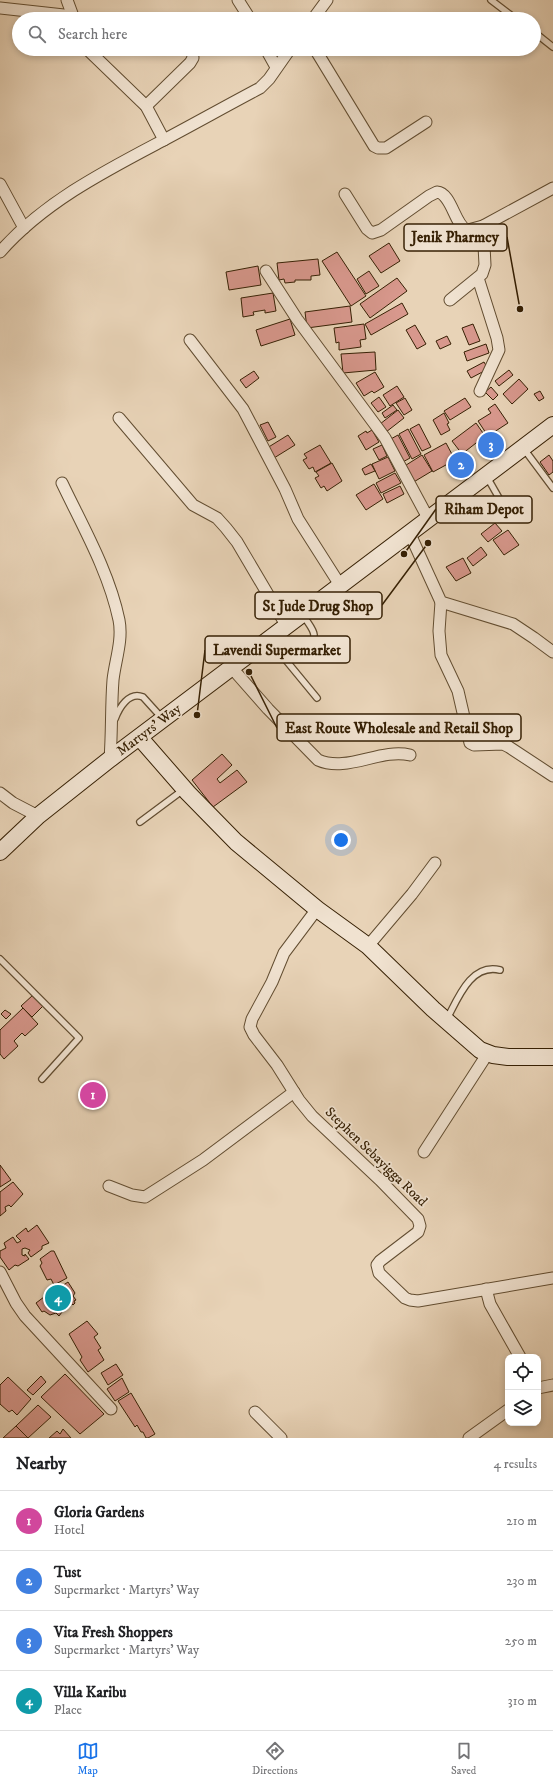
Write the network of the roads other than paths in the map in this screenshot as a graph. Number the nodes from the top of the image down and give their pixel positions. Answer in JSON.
{"nodes":[{"id":1,"x":67,"y":0,"type":"edge"},
{"id":2,"x":238,"y":0,"type":"edge"},
{"id":3,"x":326,"y":0,"type":"edge"},
{"id":4,"x":490,"y":0,"type":"edge"},
{"id":5,"x":0,"y":8,"type":"edge"},
{"id":6,"x":32,"y":12,"type":"edge"},
{"id":7,"x":71,"y":12,"type":"edge"},
{"id":8,"x":246,"y":12,"type":"edge"},
{"id":9,"x":318,"y":12,"type":"edge"},
{"id":10,"x":506,"y":12,"type":"edge"},
{"id":11,"x":541,"y":38,"type":"edge"},
{"id":12,"x":553,"y":47,"type":"edge"},
{"id":13,"x":92,"y":56,"type":"edge"},
{"id":14,"x":194,"y":56,"type":"edge"},
{"id":15,"x":270,"y":56,"type":"edge"},
{"id":16,"x":285,"y":56,"type":"edge"},
{"id":17,"x":319,"y":56,"type":"edge"},
{"id":18,"x":276,"y":67,"type":"junction"},
{"id":19,"x":146,"y":106,"type":"junction"},
{"id":20,"x":426,"y":122,"type":"dead end"},
{"id":21,"x":164,"y":140,"type":"junction"},
{"id":22,"x":0,"y":184,"type":"edge"},
{"id":23,"x":553,"y":188,"type":"edge"},
{"id":24,"x":345,"y":194,"type":"dead end"},
{"id":25,"x":483,"y":226,"type":"junction"},
{"id":26,"x":24,"y":228,"type":"junction"},
{"id":27,"x":0,"y":252,"type":"edge"},
{"id":28,"x":266,"y":271,"type":"dead end"},
{"id":29,"x":478,"y":278,"type":"junction"},
{"id":30,"x":450,"y":300,"type":"dead end"},
{"id":31,"x":190,"y":340,"type":"dead end"},
{"id":32,"x":480,"y":391,"type":"dead end"},
{"id":33,"x":119,"y":418,"type":"dead end"},
{"id":34,"x":553,"y":425,"type":"edge"},
{"id":35,"x":523,"y":447,"type":"junction"},
{"id":36,"x":486,"y":475,"type":"junction"},
{"id":37,"x":62,"y":483,"type":"dead end"},
{"id":38,"x":553,"y":488,"type":"edge"},
{"id":39,"x":503,"y":505,"type":"dead end"},
{"id":40,"x":428,"y":518,"type":"junction"},
{"id":41,"x":409,"y":532,"type":"junction"},
{"id":42,"x":340,"y":585,"type":"junction"},
{"id":43,"x":442,"y":602,"type":"junction"},
{"id":44,"x":302,"y":613,"type":"junction"},
{"id":45,"x":278,"y":632,"type":"junction"},
{"id":46,"x":553,"y":652,"type":"edge"},
{"id":47,"x":231,"y":667,"type":"junction"},
{"id":48,"x":317,"y":698,"type":"dead end"},
{"id":49,"x":163,"y":720,"type":"junction"},
{"id":50,"x":112,"y":725,"type":"junction"},
{"id":51,"x":140,"y":738,"type":"junction"},
{"id":52,"x":410,"y":755,"type":"dead end"},
{"id":53,"x":110,"y":759,"type":"junction"},
{"id":54,"x":553,"y":776,"type":"edge"},
{"id":55,"x":185,"y":789,"type":"junction"},
{"id":56,"x":0,"y":793,"type":"edge"},
{"id":57,"x":38,"y":816,"type":"junction"},
{"id":58,"x":140,"y":822,"type":"dead end"},
{"id":59,"x":3,"y":845,"type":"edge"},
{"id":60,"x":435,"y":863,"type":"dead end"},
{"id":61,"x":316,"y":909,"type":"junction"},
{"id":62,"x":368,"y":946,"type":"junction"},
{"id":63,"x":0,"y":959,"type":"edge"},
{"id":64,"x":500,"y":970,"type":"dead end"},
{"id":65,"x":446,"y":1021,"type":"junction"},
{"id":66,"x":488,"y":1053,"type":"junction"},
{"id":67,"x":553,"y":1057,"type":"edge"},
{"id":68,"x":42,"y":1079,"type":"dead end"},
{"id":69,"x":294,"y":1092,"type":"junction"},
{"id":70,"x":424,"y":1152,"type":"dead end"},
{"id":71,"x":108,"y":1186,"type":"dead end"},
{"id":72,"x":0,"y":1272,"type":"edge"},
{"id":73,"x":553,"y":1278,"type":"edge"},
{"id":74,"x":486,"y":1289,"type":"junction"},
{"id":75,"x":518,"y":1354,"type":"edge"},
{"id":76,"x":553,"y":1385,"type":"edge"},
{"id":77,"x":541,"y":1387,"type":"edge"},
{"id":78,"x":111,"y":1409,"type":"dead end"},
{"id":79,"x":255,"y":1412,"type":"dead end"},
{"id":80,"x":505,"y":1412,"type":"edge"},
{"id":81,"x":281,"y":1438,"type":"edge"},
{"id":82,"x":469,"y":1438,"type":"edge"}],
"edges":[{"from":1,"to":7,"type":"street"},
{"from":2,"to":8,"type":"street"},
{"from":3,"to":9,"type":"street"},
{"from":4,"to":10,"type":"lane"},
{"from":5,"to":6,"type":"street"},
{"from":11,"to":12,"type":"lane"},
{"from":13,"to":19,"type":"street"},
{"from":14,"to":19,"type":"street"},
{"from":15,"to":18,"type":"street"},
{"from":16,"to":18,"type":"street"},
{"from":17,"to":20,"type":"street"},
{"from":18,"to":21,"type":"street"},
{"from":19,"to":21,"type":"street"},
{"from":21,"to":26,"type":"street"},
{"from":22,"to":26,"type":"street"},
{"from":23,"to":25,"type":"street"},
{"from":24,"to":25,"type":"street"},
{"from":25,"to":29,"type":"street"},
{"from":26,"to":27,"type":"street"},
{"from":28,"to":40,"type":"street"},
{"from":29,"to":30,"type":"street"},
{"from":29,"to":32,"type":"street"},
{"from":31,"to":42,"type":"street"},
{"from":33,"to":45,"type":"street"},
{"from":34,"to":35,"type":"main road","name":"Martyrs' Way"},
{"from":35,"to":36,"type":"main road","name":"Martyrs' Way"},
{"from":35,"to":38,"type":"lane"},
{"from":36,"to":39,"type":"lane"},
{"from":36,"to":40,"type":"main road","name":"Martyrs' Way"},
{"from":37,"to":50,"type":"street"},
{"from":40,"to":41,"type":"main road","name":"Martyrs' Way"},
{"from":41,"to":42,"type":"main road","name":"Martyrs' Way"},
{"from":41,"to":43,"type":"street"},
{"from":42,"to":44,"type":"main road","name":"Martyrs' Way"},
{"from":43,"to":46,"type":"street"},
{"from":43,"to":54,"type":"street"},
{"from":44,"to":45,"type":"main road","name":"Martyrs' Way"},
{"from":44,"to":45,"type":"lane"},
{"from":45,"to":47,"type":"main road","name":"Martyrs' Way"},
{"from":45,"to":48,"type":"lane"},
{"from":47,"to":49,"type":"main road","name":"Martyrs' Way"},
{"from":47,"to":52,"type":"street"},
{"from":49,"to":50,"type":"lane"},
{"from":49,"to":51,"type":"main road","name":"Martyrs' Way"},
{"from":50,"to":53,"type":"street"},
{"from":51,"to":53,"type":"main road","name":"Martyrs' Way"},
{"from":51,"to":55,"type":"main road"},
{"from":53,"to":57,"type":"main road","name":"Martyrs' Way"},
{"from":55,"to":58,"type":"lane"},
{"from":55,"to":61,"type":"main road"},
{"from":56,"to":57,"type":"street"},
{"from":57,"to":59,"type":"main road","name":"Martyrs' Way"},
{"from":60,"to":62,"type":"street"},
{"from":61,"to":62,"type":"main road"},
{"from":61,"to":69,"type":"street","name":"Stephen Sebayigga Road"},
{"from":62,"to":65,"type":"main road"},
{"from":63,"to":68,"type":"lane"},
{"from":64,"to":65,"type":"lane"},
{"from":65,"to":66,"type":"main road"},
{"from":66,"to":67,"type":"main road"},
{"from":66,"to":70,"type":"street"},
{"from":69,"to":71,"type":"street"},
{"from":69,"to":74,"type":"street","name":"Stephen Sebayigga Road"},
{"from":72,"to":78,"type":"street"},
{"from":73,"to":74,"type":"street"},
{"from":74,"to":75,"type":"street"},
{"from":76,"to":77,"type":"street"},
{"from":79,"to":81,"type":"street"},
{"from":80,"to":82,"type":"street"}]}
